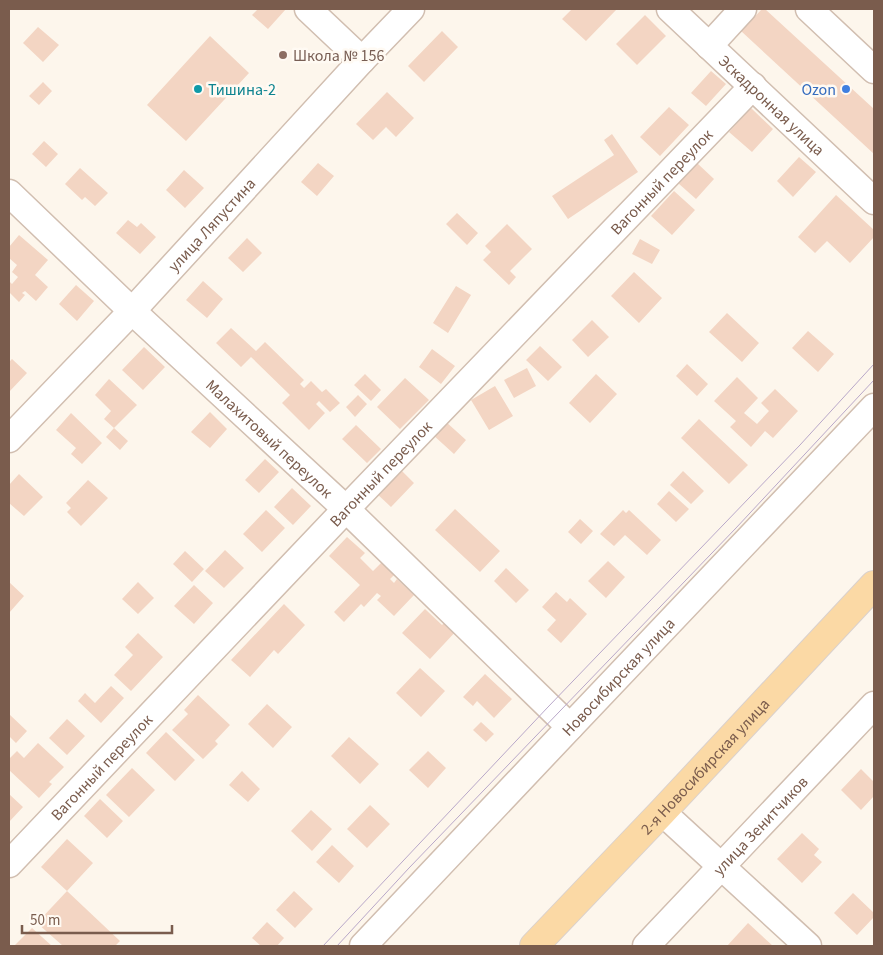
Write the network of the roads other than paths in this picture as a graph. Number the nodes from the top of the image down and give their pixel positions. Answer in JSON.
{"nodes":[{"id":1,"x":308,"y":9,"type":"edge"},
{"id":2,"x":412,"y":9,"type":"edge"},
{"id":3,"x":670,"y":9,"type":"edge"},
{"id":4,"x":743,"y":9,"type":"edge"},
{"id":5,"x":809,"y":9,"type":"edge"},
{"id":6,"x":709,"y":46,"type":"junction"},
{"id":7,"x":362,"y":60,"type":"junction"},
{"id":8,"x":874,"y":70,"type":"edge"},
{"id":9,"x":753,"y":86,"type":"junction"},
{"id":10,"x":9,"y":193,"type":"edge"},
{"id":11,"x":874,"y":201,"type":"edge"},
{"id":12,"x":132,"y":310,"type":"junction"},
{"id":13,"x":874,"y":407,"type":"edge"},
{"id":14,"x":9,"y":439,"type":"edge"},
{"id":15,"x":346,"y":509,"type":"junction"},
{"id":16,"x":874,"y":585,"type":"edge"},
{"id":17,"x":874,"y":705,"type":"edge"},
{"id":18,"x":570,"y":727,"type":"junction"},
{"id":19,"x":662,"y":812,"type":"junction"},
{"id":20,"x":9,"y":864,"type":"edge"},
{"id":21,"x":720,"y":866,"type":"junction"},
{"id":22,"x":363,"y":946,"type":"edge"},
{"id":23,"x":534,"y":946,"type":"edge"},
{"id":24,"x":646,"y":946,"type":"edge"},
{"id":25,"x":808,"y":946,"type":"edge"}],
"edges":[{"from":1,"to":7,"type":"street"},
{"from":2,"to":7,"type":"street","name":"улица Ляпустина"},
{"from":3,"to":6,"type":"street","name":"Эскадронная улица"},
{"from":4,"to":6,"type":"street"},
{"from":5,"to":8,"type":"street"},
{"from":6,"to":9,"type":"street","name":"Эскадронная улица"},
{"from":7,"to":12,"type":"street","name":"улица Ляпустина"},
{"from":9,"to":11,"type":"street","name":"Эскадронная улица"},
{"from":9,"to":15,"type":"street","name":"Вагонный переулок"},
{"from":10,"to":12,"type":"street","name":"Малахитовый переулок"},
{"from":12,"to":14,"type":"street","name":"улица Ляпустина"},
{"from":12,"to":15,"type":"street","name":"Малахитовый переулок"},
{"from":13,"to":18,"type":"street","name":"Новосибирская улица"},
{"from":15,"to":18,"type":"street","name":"Малахитовый переулок"},
{"from":15,"to":20,"type":"street","name":"Вагонный переулок"},
{"from":16,"to":19,"type":"main road","name":"2-я Новосибирская улица"},
{"from":17,"to":21,"type":"street","name":"улица Зенитчиков"},
{"from":18,"to":22,"type":"street","name":"Новосибирская улица"},
{"from":19,"to":21,"type":"street"},
{"from":19,"to":23,"type":"main road","name":"2-я Новосибирская улица"},
{"from":21,"to":24,"type":"street","name":"улица Зенитчиков"},
{"from":21,"to":25,"type":"street"}]}
